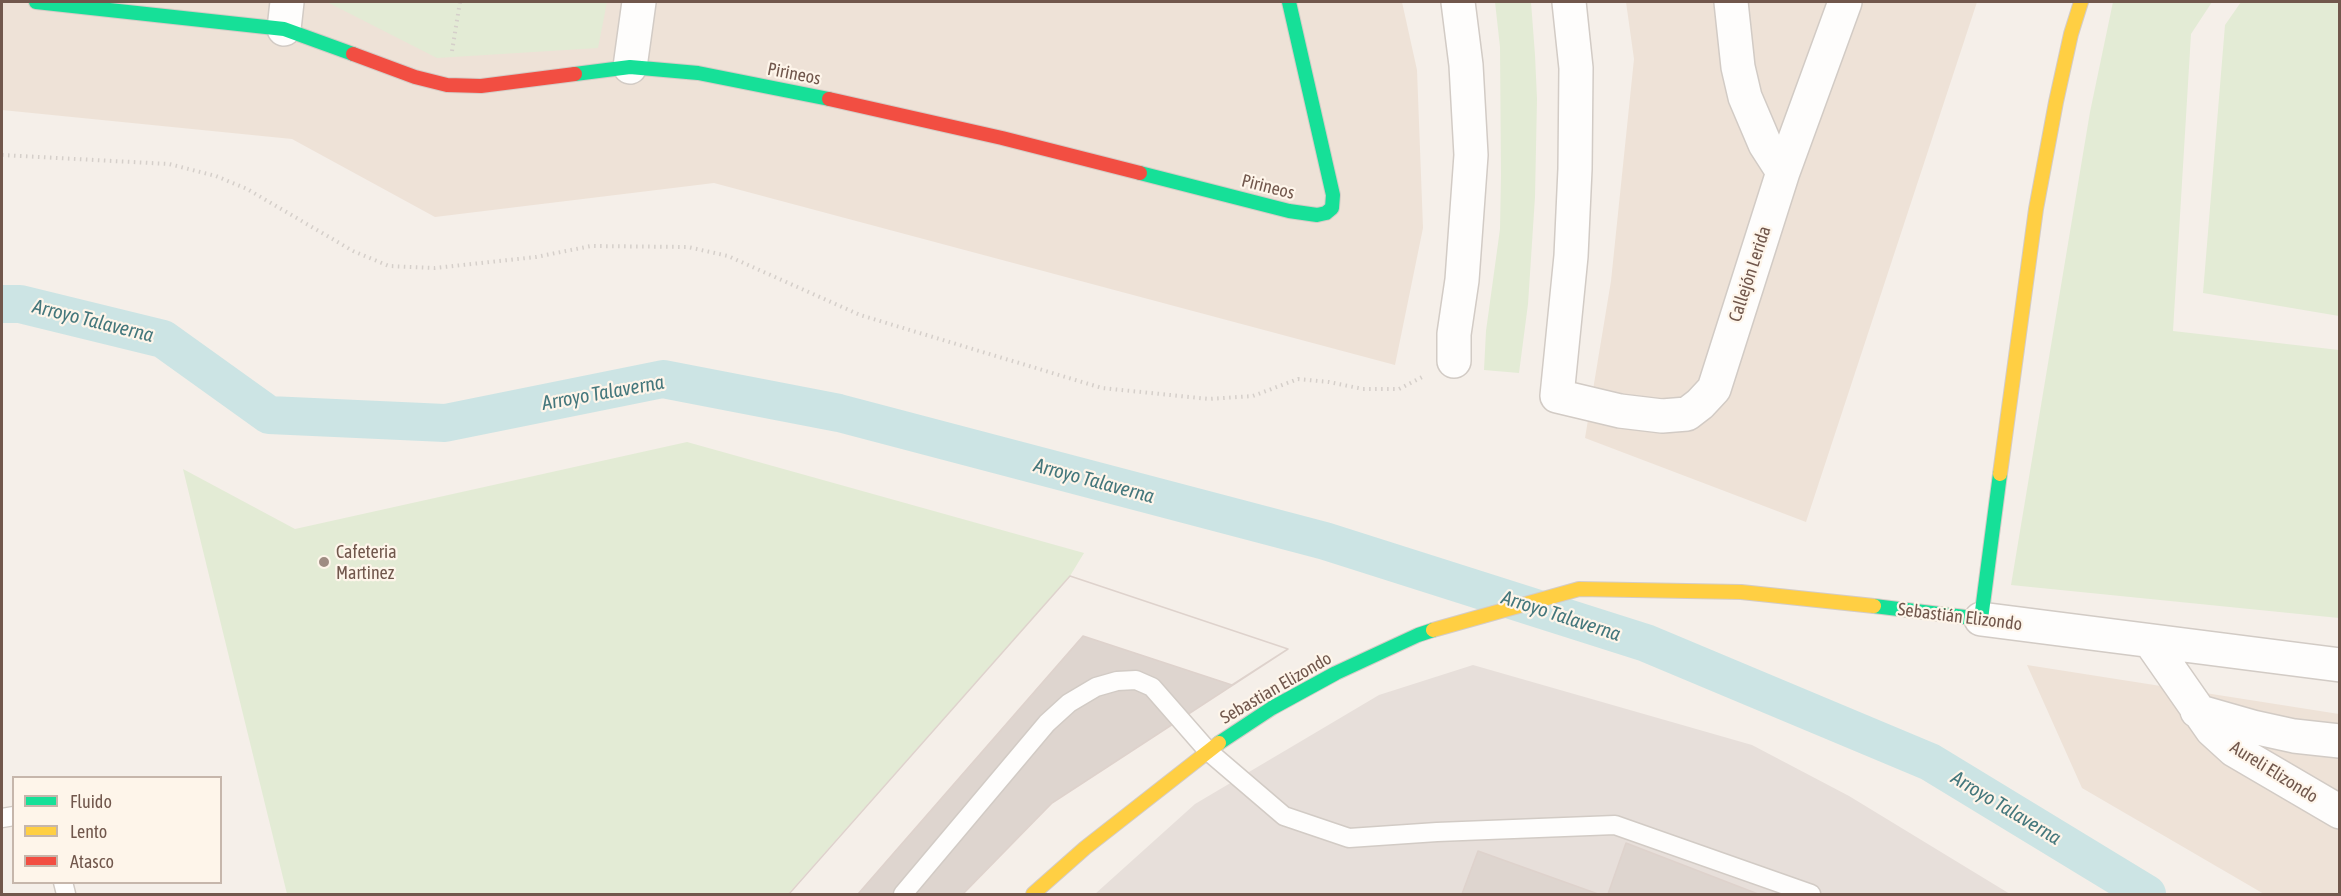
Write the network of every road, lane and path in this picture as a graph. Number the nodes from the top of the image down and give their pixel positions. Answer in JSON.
{"nodes":[{"id":1,"x":36,"y":2,"type":"edge"},
{"id":2,"x":460,"y":2,"type":"edge"},
{"id":3,"x":639,"y":2,"type":"edge"},
{"id":4,"x":1289,"y":2,"type":"edge"},
{"id":5,"x":1458,"y":2,"type":"edge"},
{"id":6,"x":1569,"y":2,"type":"edge"},
{"id":7,"x":1731,"y":2,"type":"edge"},
{"id":8,"x":1845,"y":2,"type":"edge"},
{"id":9,"x":2081,"y":2,"type":"edge"},
{"id":10,"x":285,"y":15,"type":"edge"},
{"id":11,"x":630,"y":67,"type":"junction"},
{"id":12,"x":447,"y":86,"type":"junction"},
{"id":13,"x":2,"y":155,"type":"edge"},
{"id":14,"x":1783,"y":172,"type":"junction"},
{"id":15,"x":1454,"y":361,"type":"joint"},
{"id":16,"x":1579,"y":589,"type":"joint"},
{"id":17,"x":1981,"y":619,"type":"junction"},
{"id":18,"x":2150,"y":640,"type":"junction"},
{"id":19,"x":2340,"y":665,"type":"edge"},
{"id":20,"x":2197,"y":711,"type":"junction"},
{"id":21,"x":2340,"y":741,"type":"edge"},
{"id":22,"x":1208,"y":751,"type":"junction"},
{"id":23,"x":2340,"y":812,"type":"edge"},
{"id":24,"x":903,"y":894,"type":"edge"},
{"id":25,"x":1032,"y":894,"type":"edge"},
{"id":26,"x":1811,"y":894,"type":"edge"}],
"edges":[{"from":1,"to":10,"type":"street","name":"Pirineos"},
{"from":2,"to":12,"type":"path"},
{"from":3,"to":11,"type":"street"},
{"from":4,"to":11,"type":"street","name":"Pirineos"},
{"from":5,"to":15,"type":"street"},
{"from":6,"to":14,"type":"street","name":"Callejón Lerida"},
{"from":7,"to":14,"type":"street"},
{"from":8,"to":14,"type":"street","name":"Callejón Lerida"},
{"from":9,"to":17,"type":"street"},
{"from":10,"to":12,"type":"street","name":"Pirineos"},
{"from":11,"to":12,"type":"street","name":"Pirineos"},
{"from":13,"to":15,"type":"path"},
{"from":16,"to":17,"type":"street","name":"Sebastián Elizondo"},
{"from":16,"to":22,"type":"street","name":"Sebastian Elizondo"},
{"from":17,"to":18,"type":"street","name":"Sebastián Elizondo"},
{"from":18,"to":19,"type":"street","name":"Sebastián Elizondo"},
{"from":18,"to":20,"type":"street","name":"Aureli Elizondo"},
{"from":20,"to":21,"type":"street"},
{"from":20,"to":23,"type":"street","name":"Aureli Elizondo"},
{"from":22,"to":24,"type":"lane"},
{"from":22,"to":25,"type":"street","name":"Sebastian Elizondo"},
{"from":22,"to":26,"type":"lane"}]}
